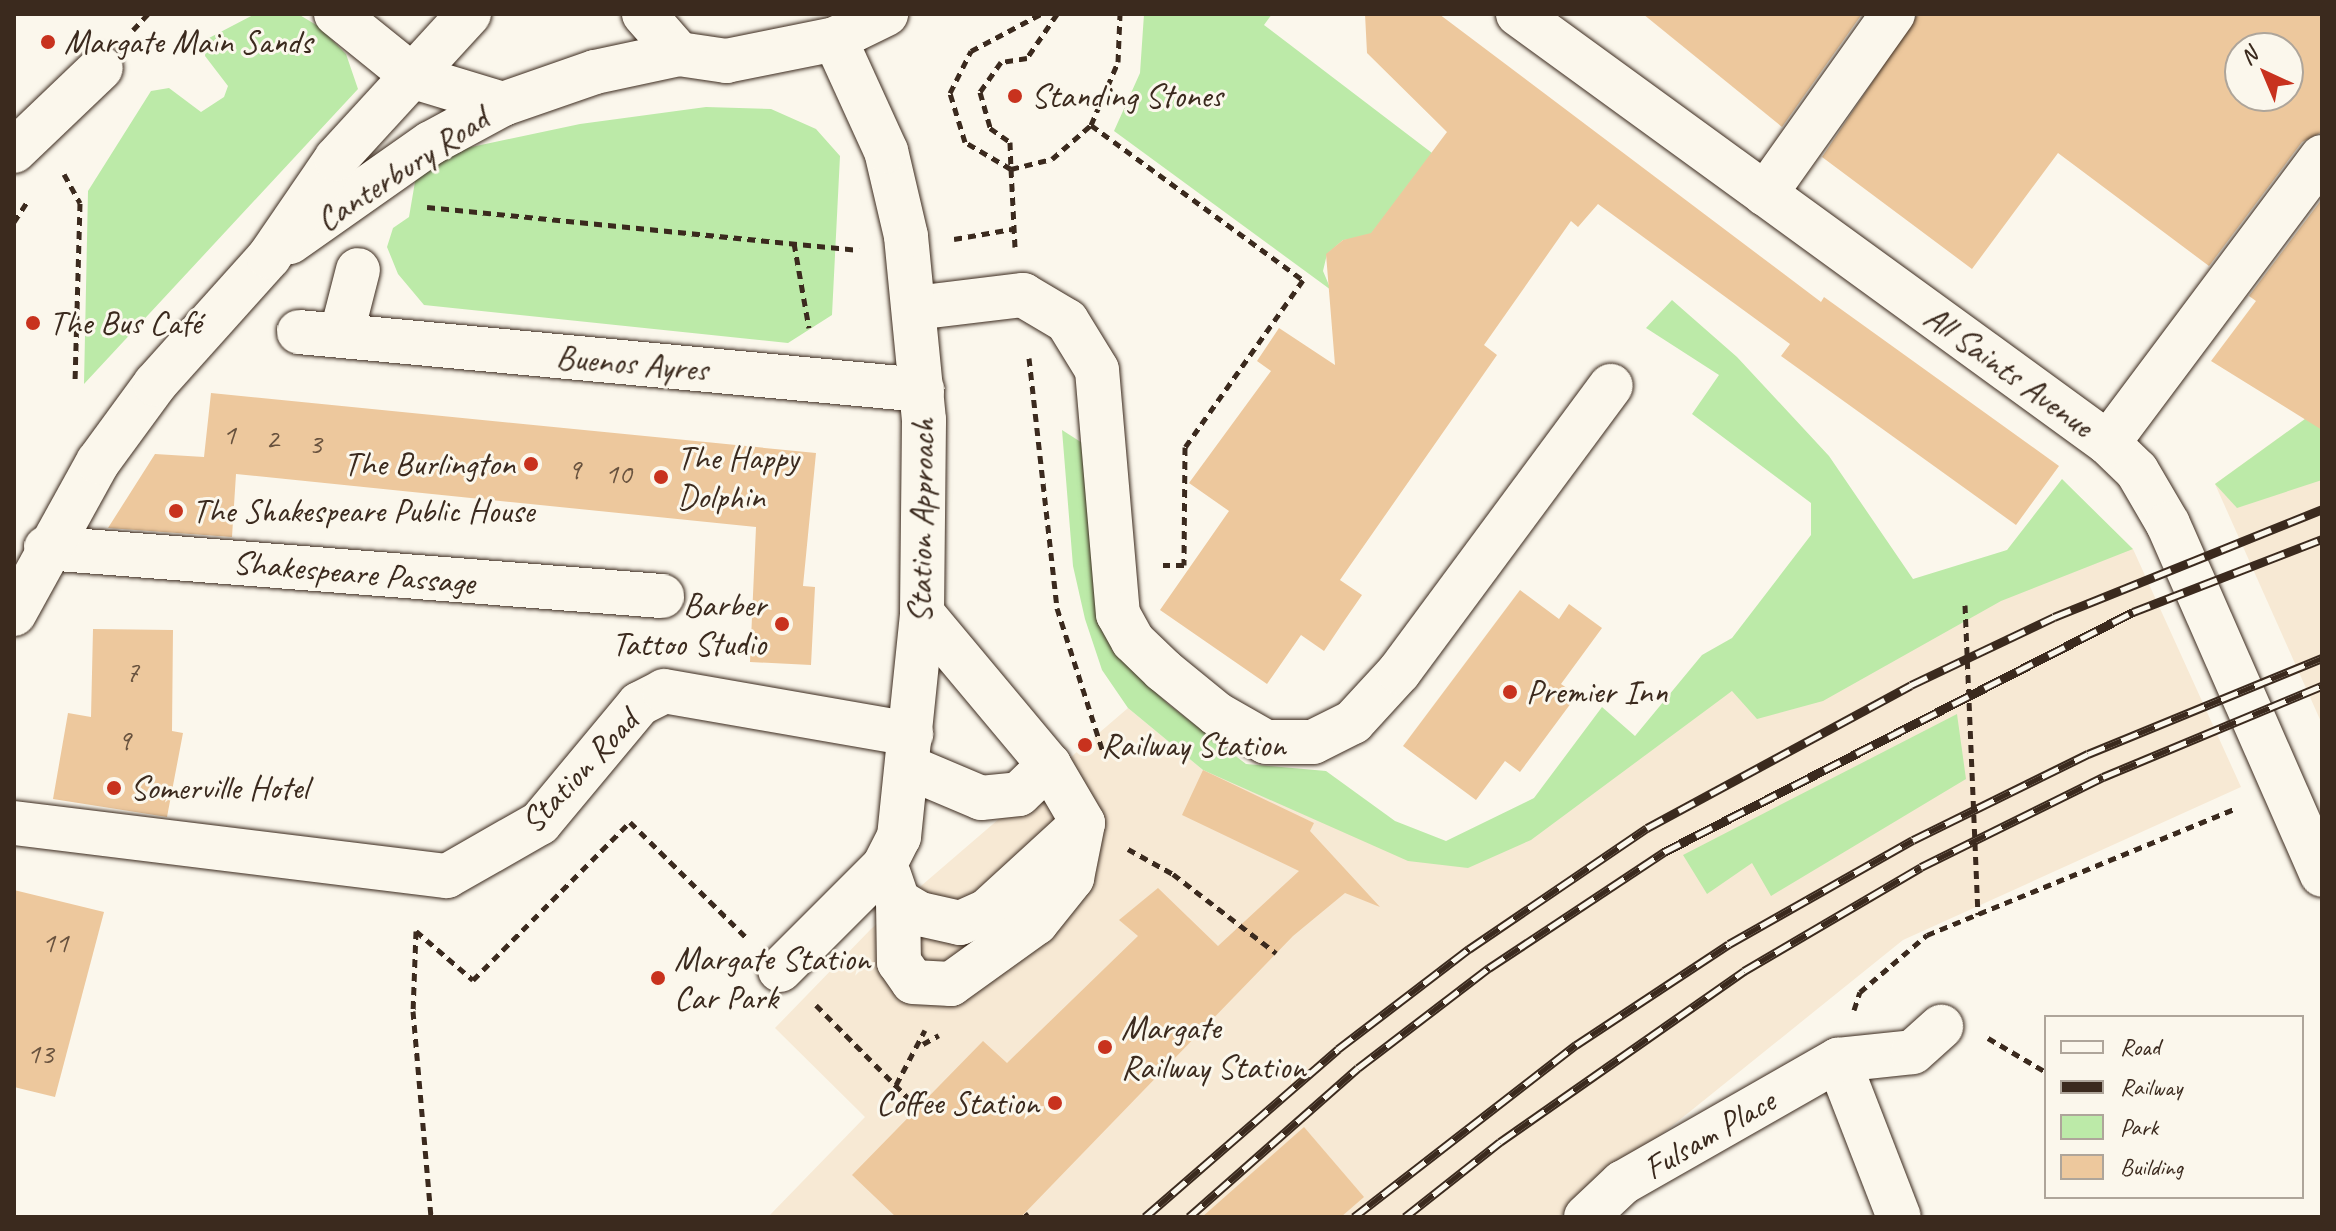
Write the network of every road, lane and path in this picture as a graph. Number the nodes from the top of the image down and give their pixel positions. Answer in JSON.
{"nodes":[{"id":1,"x":336,"y":14,"type":"edge"},
{"id":2,"x":469,"y":14,"type":"edge"},
{"id":3,"x":644,"y":14,"type":"edge"},
{"id":4,"x":886,"y":14,"type":"edge"},
{"id":5,"x":1041,"y":14,"type":"edge"},
{"id":6,"x":1057,"y":14,"type":"edge"},
{"id":7,"x":1120,"y":14,"type":"edge"},
{"id":8,"x":1518,"y":14,"type":"edge"},
{"id":9,"x":1893,"y":14,"type":"edge"},
{"id":10,"x":835,"y":39,"type":"junction"},
{"id":11,"x":679,"y":54,"type":"junction"},
{"id":12,"x":101,"y":68,"type":"dead end"},
{"id":13,"x":414,"y":77,"type":"junction"},
{"id":14,"x":503,"y":104,"type":"junction"},
{"id":15,"x":1091,"y":125,"type":"junction"},
{"id":16,"x":14,"y":151,"type":"edge"},
{"id":17,"x":2322,"y":157,"type":"edge"},
{"id":18,"x":60,"y":166,"type":"dead end"},
{"id":19,"x":1011,"y":169,"type":"junction"},
{"id":20,"x":1765,"y":194,"type":"junction"},
{"id":21,"x":413,"y":206,"type":"dead end"},
{"id":22,"x":1012,"y":229,"type":"junction"},
{"id":23,"x":941,"y":241,"type":"dead end"},
{"id":24,"x":794,"y":243,"type":"junction"},
{"id":25,"x":861,"y":250,"type":"dead end"},
{"id":26,"x":269,"y":257,"type":"junction"},
{"id":27,"x":1017,"y":260,"type":"dead end"},
{"id":28,"x":358,"y":270,"type":"dead end"},
{"id":29,"x":915,"y":308,"type":"junction"},
{"id":30,"x":818,"y":381,"type":"junction"},
{"id":31,"x":75,"y":384,"type":"dead end"},
{"id":32,"x":1611,"y":386,"type":"dead end"},
{"id":33,"x":922,"y":390,"type":"junction"},
{"id":34,"x":2108,"y":443,"type":"junction"},
{"id":35,"x":46,"y":548,"type":"junction"},
{"id":36,"x":1112,"y":566,"type":"junction"},
{"id":37,"x":662,"y":596,"type":"dead end"},
{"id":38,"x":1965,"y":605,"type":"dead end"},
{"id":39,"x":922,"y":613,"type":"junction"},
{"id":40,"x":14,"y":614,"type":"edge"},
{"id":41,"x":909,"y":751,"type":"junction"},
{"id":42,"x":1049,"y":765,"type":"junction"},
{"id":43,"x":2283,"y":789,"type":"junction"},
{"id":44,"x":630,"y":822,"type":"dead end"},
{"id":45,"x":14,"y":823,"type":"edge"},
{"id":46,"x":1083,"y":823,"type":"junction"},
{"id":47,"x":1124,"y":846,"type":"dead end"},
{"id":48,"x":2322,"y":875,"type":"edge"},
{"id":49,"x":410,"y":876,"type":"junction"},
{"id":50,"x":891,"y":883,"type":"junction"},
{"id":51,"x":1978,"y":915,"type":"junction"},
{"id":52,"x":416,"y":931,"type":"junction"},
{"id":53,"x":1276,"y":953,"type":"dead end"},
{"id":54,"x":780,"y":970,"type":"dead end"},
{"id":55,"x":1941,"y":1027,"type":"dead end"},
{"id":56,"x":1983,"y":1035,"type":"dead end"},
{"id":57,"x":1838,"y":1060,"type":"junction"},
{"id":58,"x":2044,"y":1071,"type":"edge"},
{"id":59,"x":431,"y":1217,"type":"edge"},
{"id":60,"x":1586,"y":1217,"type":"edge"},
{"id":61,"x":1899,"y":1217,"type":"edge"}],
"edges":[{"from":1,"to":13,"type":"main road"},
{"from":2,"to":13,"type":"main road","name":"Canterbury Road"},
{"from":3,"to":11,"type":"main road"},
{"from":4,"to":10,"type":"main road"},
{"from":5,"to":19,"type":"path"},
{"from":6,"to":19,"type":"path"},
{"from":7,"to":15,"type":"path"},
{"from":8,"to":20,"type":"main road","name":"All Saints Avenue"},
{"from":9,"to":20,"type":"main road"},
{"from":10,"to":11,"type":"main road"},
{"from":10,"to":29,"type":"main road","name":"Station Approach"},
{"from":11,"to":14,"type":"main road","name":"Canterbury Road"},
{"from":12,"to":16,"type":"main road"},
{"from":13,"to":14,"type":"main road"},
{"from":13,"to":26,"type":"main road","name":"Canterbury Road"},
{"from":14,"to":26,"type":"main road","name":"Canterbury Road"},
{"from":15,"to":19,"type":"path"},
{"from":15,"to":36,"type":"path"},
{"from":17,"to":34,"type":"main road"},
{"from":18,"to":31,"type":"path"},
{"from":19,"to":22,"type":"path"},
{"from":20,"to":34,"type":"main road","name":"All Saints Avenue"},
{"from":21,"to":24,"type":"path"},
{"from":22,"to":23,"type":"path"},
{"from":22,"to":27,"type":"path"},
{"from":24,"to":25,"type":"path"},
{"from":24,"to":30,"type":"path"},
{"from":26,"to":35,"type":"main road","name":"Canterbury Road"},
{"from":28,"to":30,"type":"main road","name":"Buenos Ayres"},
{"from":29,"to":33,"type":"main road","name":"Station Approach"},
{"from":29,"to":36,"type":"main road"},
{"from":30,"to":33,"type":"main road","name":"Buenos Ayres"},
{"from":32,"to":36,"type":"main road"},
{"from":33,"to":39,"type":"main road","name":"Station Approach"},
{"from":34,"to":43,"type":"main road","name":"All Saints Avenue"},
{"from":35,"to":37,"type":"main road","name":"Shakespeare Passage"},
{"from":35,"to":40,"type":"main road","name":"Canterbury Road"},
{"from":38,"to":51,"type":"path"},
{"from":39,"to":41,"type":"main road","name":"Station Approach"},
{"from":39,"to":42,"type":"main road"},
{"from":41,"to":42,"type":"main road","name":"Station Road"},
{"from":41,"to":49,"type":"main road","name":"Station Road"},
{"from":41,"to":50,"type":"main road","name":"Station Approach"},
{"from":42,"to":46,"type":"main road"},
{"from":43,"to":48,"type":"main road","name":"All Saints Avenue"},
{"from":43,"to":51,"type":"path"},
{"from":44,"to":52,"type":"path"},
{"from":45,"to":49,"type":"main road","name":"Station Road"},
{"from":46,"to":50,"type":"main road"},
{"from":46,"to":50,"type":"main road"},
{"from":47,"to":53,"type":"path"},
{"from":49,"to":52,"type":"path"},
{"from":50,"to":54,"type":"main road","name":"Station Approach"},
{"from":51,"to":57,"type":"path"},
{"from":52,"to":59,"type":"path"},
{"from":55,"to":57,"type":"main road","name":"Fulsam Place"},
{"from":56,"to":58,"type":"path"},
{"from":57,"to":60,"type":"main road","name":"Fulsam Place"},
{"from":57,"to":61,"type":"main road"}]}
